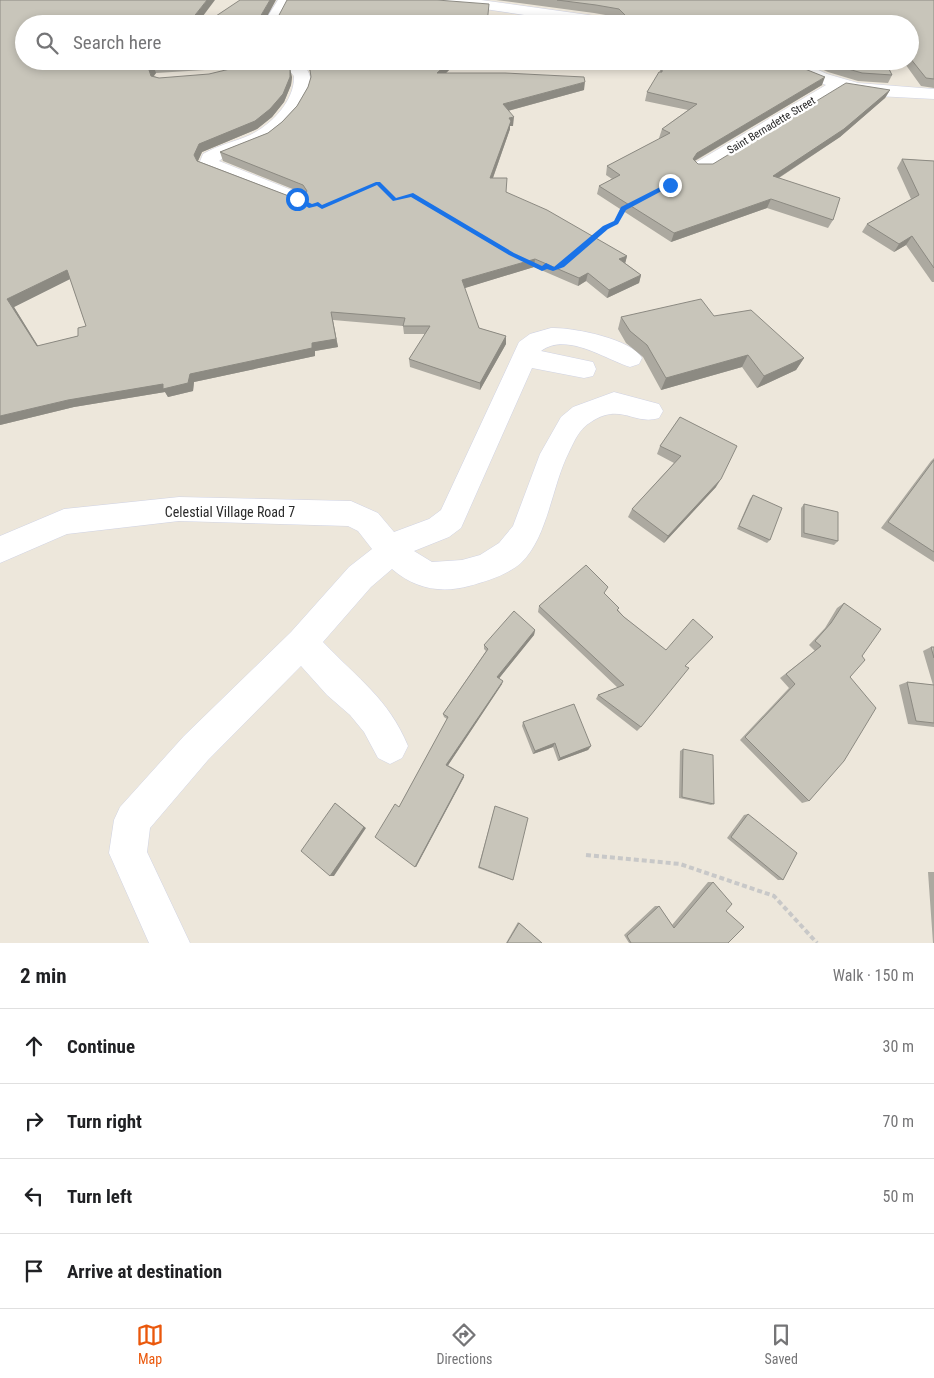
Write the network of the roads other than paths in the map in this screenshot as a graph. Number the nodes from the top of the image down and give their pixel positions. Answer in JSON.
{"nodes":[{"id":1,"x":285,"y":0,"type":"edge"},
{"id":2,"x":410,"y":0,"type":"edge"},
{"id":3,"x":276,"y":15,"type":"edge"},
{"id":4,"x":603,"y":15,"type":"edge"},
{"id":5,"x":297,"y":70,"type":"edge"},
{"id":6,"x":804,"y":70,"type":"edge"},
{"id":7,"x":840,"y":83,"type":"junction"},
{"id":8,"x":934,"y":94,"type":"edge"},
{"id":9,"x":702,"y":167,"type":"edge"},
{"id":10,"x":297,"y":199,"type":"edge"},
{"id":11,"x":524,"y":357,"type":"junction"},
{"id":12,"x":630,"y":358,"type":"dead end"},
{"id":13,"x":584,"y":369,"type":"dead end"},
{"id":14,"x":650,"y":411,"type":"dead end"},
{"id":15,"x":0,"y":550,"type":"edge"},
{"id":16,"x":391,"y":550,"type":"junction"},
{"id":17,"x":302,"y":643,"type":"junction"},
{"id":18,"x":390,"y":746,"type":"dead end"},
{"id":19,"x":170,"y":943,"type":"edge"}],
"edges":[{"from":1,"to":3,"type":"street"},
{"from":2,"to":4,"type":"street"},
{"from":5,"to":10,"type":"street"},
{"from":6,"to":7,"type":"street"},
{"from":7,"to":8,"type":"street"},
{"from":7,"to":9,"type":"street","name":"Saint Bernadette Street"},
{"from":11,"to":12,"type":"street"},
{"from":11,"to":13,"type":"street"},
{"from":11,"to":16,"type":"street"},
{"from":14,"to":16,"type":"street","name":"Celestial Village Road 7"},
{"from":15,"to":16,"type":"street","name":"Celestial Village Road 7"},
{"from":16,"to":17,"type":"street"},
{"from":17,"to":18,"type":"street"},
{"from":17,"to":19,"type":"street"}]}
